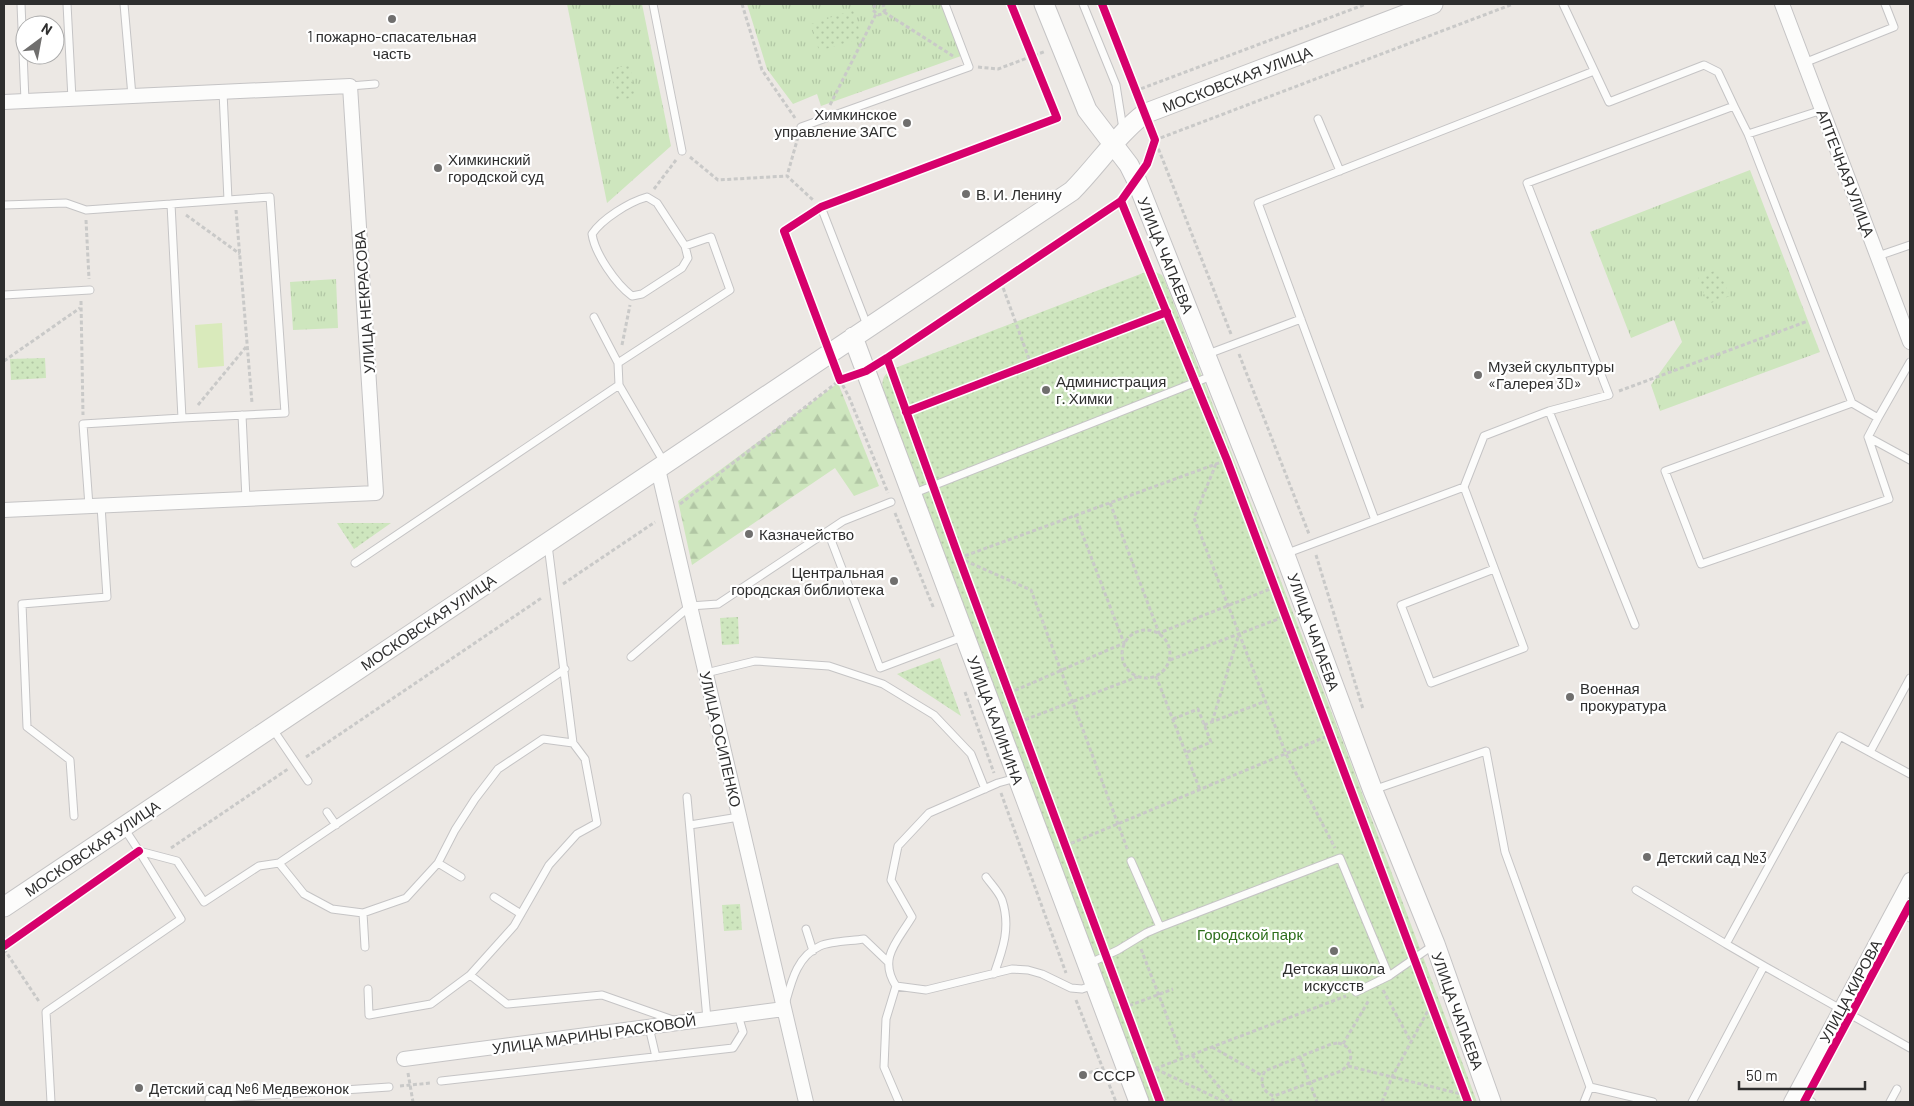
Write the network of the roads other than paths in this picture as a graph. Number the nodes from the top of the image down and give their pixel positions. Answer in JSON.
{"nodes":[{"id":1,"x":21,"y":4,"type":"edge"},
{"id":2,"x":67,"y":4,"type":"edge"},
{"id":3,"x":124,"y":4,"type":"edge"},
{"id":4,"x":653,"y":4,"type":"edge"},
{"id":5,"x":946,"y":4,"type":"edge"},
{"id":6,"x":1044,"y":4,"type":"edge"},
{"id":7,"x":1083,"y":4,"type":"edge"},
{"id":8,"x":1433,"y":4,"type":"edge"},
{"id":9,"x":1563,"y":4,"type":"edge"},
{"id":10,"x":1782,"y":4,"type":"edge"},
{"id":11,"x":1885,"y":4,"type":"edge"},
{"id":12,"x":1804,"y":63,"type":"junction"},
{"id":13,"x":1594,"y":72,"type":"junction"},
{"id":14,"x":375,"y":84,"type":"dead end"},
{"id":15,"x":350,"y":86,"type":"junction"},
{"id":16,"x":223,"y":92,"type":"junction"},
{"id":17,"x":132,"y":96,"type":"junction"},
{"id":18,"x":72,"y":99,"type":"junction"},
{"id":19,"x":25,"y":101,"type":"junction"},
{"id":20,"x":4,"y":102,"type":"edge"},
{"id":21,"x":1734,"y":106,"type":"junction"},
{"id":22,"x":1822,"y":110,"type":"junction"},
{"id":23,"x":1318,"y":120,"type":"dead end"},
{"id":24,"x":801,"y":127,"type":"road end"},
{"id":25,"x":1748,"y":134,"type":"junction"},
{"id":26,"x":1118,"y":138,"type":"junction"},
{"id":27,"x":682,"y":151,"type":"road end"},
{"id":28,"x":1340,"y":171,"type":"junction"},
{"id":29,"x":231,"y":200,"type":"junction"},
{"id":30,"x":171,"y":204,"type":"junction"},
{"id":31,"x":4,"y":205,"type":"edge"},
{"id":32,"x":821,"y":207,"type":"road end"},
{"id":33,"x":1910,"y":245,"type":"edge"},
{"id":34,"x":685,"y":246,"type":"junction"},
{"id":35,"x":1878,"y":256,"type":"junction"},
{"id":36,"x":90,"y":290,"type":"road end"},
{"id":37,"x":4,"y":296,"type":"edge"},
{"id":38,"x":594,"y":317,"type":"dead end"},
{"id":39,"x":1301,"y":318,"type":"junction"},
{"id":40,"x":861,"y":333,"type":"junction"},
{"id":41,"x":1910,"y":342,"type":"edge"},
{"id":42,"x":1206,"y":355,"type":"junction"},
{"id":43,"x":1910,"y":362,"type":"edge"},
{"id":44,"x":618,"y":364,"type":"junction"},
{"id":45,"x":1214,"y":375,"type":"junction"},
{"id":46,"x":619,"y":385,"type":"junction"},
{"id":47,"x":1852,"y":403,"type":"junction"},
{"id":48,"x":1550,"y":411,"type":"junction"},
{"id":49,"x":242,"y":415,"type":"junction"},
{"id":50,"x":184,"y":418,"type":"junction"},
{"id":51,"x":1878,"y":418,"type":"junction"},
{"id":52,"x":1868,"y":437,"type":"junction"},
{"id":53,"x":1910,"y":460,"type":"edge"},
{"id":54,"x":661,"y":466,"type":"junction"},
{"id":55,"x":1464,"y":487,"type":"junction"},
{"id":56,"x":912,"y":494,"type":"junction"},
{"id":57,"x":246,"y":499,"type":"junction"},
{"id":58,"x":891,"y":502,"type":"road end"},
{"id":59,"x":95,"y":506,"type":"junction"},
{"id":60,"x":4,"y":510,"type":"edge"},
{"id":61,"x":1375,"y":520,"type":"junction"},
{"id":62,"x":828,"y":532,"type":"junction"},
{"id":63,"x":548,"y":542,"type":"junction"},
{"id":64,"x":1285,"y":554,"type":"junction"},
{"id":65,"x":355,"y":562,"type":"dead end"},
{"id":66,"x":1494,"y":570,"type":"junction"},
{"id":67,"x":690,"y":606,"type":"junction"},
{"id":68,"x":1635,"y":625,"type":"dead end"},
{"id":69,"x":965,"y":636,"type":"junction"},
{"id":70,"x":632,"y":657,"type":"dead end"},
{"id":71,"x":565,"y":669,"type":"junction"},
{"id":72,"x":706,"y":673,"type":"junction"},
{"id":73,"x":1910,"y":678,"type":"edge"},
{"id":74,"x":272,"y":727,"type":"junction"},
{"id":75,"x":573,"y":743,"type":"junction"},
{"id":76,"x":1870,"y":752,"type":"junction"},
{"id":77,"x":1910,"y":774,"type":"edge"},
{"id":78,"x":1018,"y":777,"type":"junction"},
{"id":79,"x":308,"y":782,"type":"dead end"},
{"id":80,"x":985,"y":789,"type":"junction"},
{"id":81,"x":1373,"y":791,"type":"junction"},
{"id":82,"x":687,"y":797,"type":"dead end"},
{"id":83,"x":327,"y":812,"type":"dead end"},
{"id":84,"x":74,"y":816,"type":"dead end"},
{"id":85,"x":739,"y":817,"type":"junction"},
{"id":86,"x":336,"y":825,"type":"junction"},
{"id":87,"x":690,"y":825,"type":"junction"},
{"id":88,"x":123,"y":827,"type":"junction"},
{"id":89,"x":138,"y":851,"type":"junction"},
{"id":90,"x":1131,"y":861,"type":"road end"},
{"id":91,"x":279,"y":863,"type":"junction"},
{"id":92,"x":438,"y":863,"type":"junction"},
{"id":93,"x":461,"y":877,"type":"dead end"},
{"id":94,"x":986,"y":877,"type":"dead end"},
{"id":95,"x":1910,"y":880,"type":"edge"},
{"id":96,"x":1636,"y":890,"type":"dead end"},
{"id":97,"x":494,"y":897,"type":"dead end"},
{"id":98,"x":4,"y":907,"type":"edge"},
{"id":99,"x":1894,"y":909,"type":"junction"},
{"id":100,"x":363,"y":913,"type":"junction"},
{"id":101,"x":521,"y":914,"type":"junction"},
{"id":102,"x":1910,"y":918,"type":"edge"},
{"id":103,"x":1160,"y":927,"type":"junction"},
{"id":104,"x":806,"y":929,"type":"dead end"},
{"id":105,"x":1435,"y":944,"type":"junction"},
{"id":106,"x":1726,"y":944,"type":"junction"},
{"id":107,"x":365,"y":947,"type":"dead end"},
{"id":108,"x":813,"y":951,"type":"junction"},
{"id":109,"x":888,"y":960,"type":"junction"},
{"id":110,"x":1086,"y":965,"type":"junction"},
{"id":111,"x":1764,"y":966,"type":"junction"},
{"id":112,"x":994,"y":974,"type":"junction"},
{"id":113,"x":470,"y":975,"type":"junction"},
{"id":114,"x":1389,"y":976,"type":"junction"},
{"id":115,"x":1094,"y":985,"type":"junction"},
{"id":116,"x":896,"y":986,"type":"junction"},
{"id":117,"x":368,"y":989,"type":"dead end"},
{"id":118,"x":1356,"y":992,"type":"road end"},
{"id":119,"x":784,"y":1009,"type":"junction"},
{"id":120,"x":1841,"y":1009,"type":"junction"},
{"id":121,"x":738,"y":1015,"type":"junction"},
{"id":122,"x":707,"y":1019,"type":"junction"},
{"id":123,"x":680,"y":1023,"type":"junction"},
{"id":124,"x":649,"y":1027,"type":"junction"},
{"id":125,"x":1910,"y":1048,"type":"edge"},
{"id":126,"x":656,"y":1057,"type":"junction"},
{"id":127,"x":404,"y":1059,"type":"road end"},
{"id":128,"x":441,"y":1081,"type":"road end"},
{"id":129,"x":389,"y":1087,"type":"road end"},
{"id":130,"x":1590,"y":1087,"type":"junction"},
{"id":131,"x":1897,"y":1089,"type":"dead end"},
{"id":132,"x":1793,"y":1098,"type":"edge"},
{"id":133,"x":51,"y":1102,"type":"edge"},
{"id":134,"x":209,"y":1102,"type":"edge"},
{"id":135,"x":806,"y":1102,"type":"edge"},
{"id":136,"x":899,"y":1102,"type":"edge"},
{"id":137,"x":1139,"y":1102,"type":"edge"},
{"id":138,"x":1491,"y":1102,"type":"edge"},
{"id":139,"x":1584,"y":1102,"type":"edge"},
{"id":140,"x":1653,"y":1102,"type":"edge"},
{"id":141,"x":1692,"y":1102,"type":"edge"},
{"id":142,"x":1812,"y":1102,"type":"edge"},
{"id":143,"x":1890,"y":1102,"type":"edge"}],
"edges":[{"from":1,"to":19,"type":"lane"},
{"from":2,"to":18,"type":"lane"},
{"from":3,"to":17,"type":"lane"},
{"from":4,"to":27,"type":"lane"},
{"from":5,"to":24,"type":"lane"},
{"from":6,"to":26,"type":"street","name":"УЛИЦА ЧАПАЕВА"},
{"from":7,"to":26,"type":"lane"},
{"from":8,"to":26,"type":"street","name":"МОСКОВСКАЯ УЛИЦА"},
{"from":9,"to":13,"type":"lane"},
{"from":10,"to":12,"type":"street","name":"АПТЕЧНАЯ УЛИЦА"},
{"from":11,"to":12,"type":"lane"},
{"from":12,"to":22,"type":"street","name":"АПТЕЧНАЯ УЛИЦА"},
{"from":13,"to":21,"type":"lane"},
{"from":13,"to":28,"type":"lane"},
{"from":14,"to":15,"type":"lane"},
{"from":15,"to":16,"type":"street"},
{"from":15,"to":57,"type":"street","name":"УЛИЦА НЕКРАСОВА"},
{"from":16,"to":17,"type":"street"},
{"from":16,"to":29,"type":"lane"},
{"from":17,"to":18,"type":"street"},
{"from":18,"to":19,"type":"street"},
{"from":19,"to":20,"type":"street"},
{"from":21,"to":25,"type":"lane"},
{"from":21,"to":48,"type":"lane"},
{"from":22,"to":25,"type":"lane"},
{"from":22,"to":35,"type":"street","name":"АПТЕЧНАЯ УЛИЦА"},
{"from":23,"to":28,"type":"lane"},
{"from":25,"to":47,"type":"lane"},
{"from":26,"to":40,"type":"street","name":"МОСКОВСКАЯ УЛИЦА"},
{"from":26,"to":42,"type":"street","name":"УЛИЦА ЧАПАЕВА"},
{"from":28,"to":39,"type":"lane"},
{"from":29,"to":30,"type":"lane"},
{"from":29,"to":49,"type":"lane"},
{"from":30,"to":31,"type":"lane"},
{"from":30,"to":50,"type":"lane"},
{"from":32,"to":40,"type":"lane"},
{"from":33,"to":35,"type":"lane"},
{"from":34,"to":34,"type":"lane"},
{"from":34,"to":44,"type":"lane"},
{"from":35,"to":41,"type":"street","name":"АПТЕЧНАЯ УЛИЦА"},
{"from":36,"to":37,"type":"lane"},
{"from":38,"to":44,"type":"lane"},
{"from":39,"to":42,"type":"lane"},
{"from":39,"to":61,"type":"lane"},
{"from":40,"to":54,"type":"street","name":"МОСКОВСКАЯ УЛИЦА"},
{"from":40,"to":56,"type":"street","name":"УЛИЦА КАЛИНИНА"},
{"from":42,"to":45,"type":"street","name":"УЛИЦА ЧАПАЕВА"},
{"from":43,"to":51,"type":"lane"},
{"from":44,"to":46,"type":"lane"},
{"from":45,"to":56,"type":"lane"},
{"from":45,"to":64,"type":"street","name":"УЛИЦА ЧАПАЕВА"},
{"from":46,"to":54,"type":"lane"},
{"from":46,"to":65,"type":"lane"},
{"from":47,"to":51,"type":"lane"},
{"from":47,"to":52,"type":"lane"},
{"from":48,"to":55,"type":"lane"},
{"from":48,"to":68,"type":"lane"},
{"from":49,"to":50,"type":"lane"},
{"from":49,"to":57,"type":"lane"},
{"from":50,"to":59,"type":"lane"},
{"from":51,"to":52,"type":"lane"},
{"from":52,"to":53,"type":"lane"},
{"from":54,"to":63,"type":"street","name":"МОСКОВСКАЯ УЛИЦА"},
{"from":54,"to":67,"type":"street","name":"УЛИЦА ОСИПЕНКО"},
{"from":55,"to":61,"type":"lane"},
{"from":55,"to":66,"type":"lane"},
{"from":56,"to":69,"type":"street","name":"УЛИЦА КАЛИНИНА"},
{"from":57,"to":59,"type":"street","name":"УЛИЦА НЕКРАСОВА"},
{"from":58,"to":62,"type":"lane"},
{"from":59,"to":60,"type":"street","name":"УЛИЦА НЕКРАСОВА"},
{"from":59,"to":84,"type":"lane"},
{"from":61,"to":64,"type":"lane"},
{"from":62,"to":67,"type":"lane"},
{"from":62,"to":69,"type":"lane"},
{"from":63,"to":71,"type":"lane"},
{"from":63,"to":74,"type":"street","name":"МОСКОВСКАЯ УЛИЦА"},
{"from":64,"to":81,"type":"street","name":"УЛИЦА ЧАПАЕВА"},
{"from":66,"to":66,"type":"lane"},
{"from":67,"to":70,"type":"lane"},
{"from":67,"to":72,"type":"street","name":"УЛИЦА ОСИПЕНКО"},
{"from":69,"to":78,"type":"street","name":"УЛИЦА КАЛИНИНА"},
{"from":71,"to":75,"type":"lane"},
{"from":71,"to":86,"type":"lane"},
{"from":72,"to":80,"type":"lane"},
{"from":72,"to":85,"type":"street","name":"УЛИЦА ОСИПЕНКО"},
{"from":73,"to":76,"type":"lane"},
{"from":74,"to":79,"type":"lane"},
{"from":74,"to":88,"type":"street","name":"МОСКОВСКАЯ УЛИЦА"},
{"from":75,"to":92,"type":"lane"},
{"from":75,"to":101,"type":"lane"},
{"from":76,"to":77,"type":"lane"},
{"from":76,"to":106,"type":"lane"},
{"from":78,"to":80,"type":"lane"},
{"from":78,"to":110,"type":"street","name":"УЛИЦА КАЛИНИНА"},
{"from":80,"to":109,"type":"lane"},
{"from":81,"to":105,"type":"street","name":"УЛИЦА ЧАПАЕВА"},
{"from":81,"to":130,"type":"lane"},
{"from":82,"to":87,"type":"lane"},
{"from":83,"to":86,"type":"lane"},
{"from":85,"to":87,"type":"lane"},
{"from":85,"to":119,"type":"street","name":"УЛИЦА ОСИПЕНКО"},
{"from":86,"to":91,"type":"lane"},
{"from":87,"to":122,"type":"lane"},
{"from":88,"to":89,"type":"lane"},
{"from":88,"to":98,"type":"street","name":"МОСКОВСКАЯ УЛИЦА"},
{"from":89,"to":91,"type":"lane"},
{"from":89,"to":133,"type":"lane"},
{"from":90,"to":103,"type":"lane"},
{"from":91,"to":100,"type":"lane"},
{"from":92,"to":93,"type":"lane"},
{"from":92,"to":100,"type":"lane"},
{"from":94,"to":112,"type":"lane"},
{"from":95,"to":99,"type":"street","name":"УЛИЦА КИРОВА"},
{"from":96,"to":106,"type":"lane"},
{"from":97,"to":101,"type":"lane"},
{"from":99,"to":102,"type":"lane"},
{"from":99,"to":120,"type":"street","name":"УЛИЦА КИРОВА"},
{"from":100,"to":107,"type":"lane"},
{"from":101,"to":113,"type":"lane"},
{"from":103,"to":110,"type":"lane"},
{"from":103,"to":114,"type":"lane"},
{"from":104,"to":108,"type":"lane"},
{"from":105,"to":114,"type":"lane"},
{"from":105,"to":138,"type":"street","name":"УЛИЦА ЧАПАЕВА"},
{"from":106,"to":111,"type":"lane"},
{"from":108,"to":109,"type":"lane"},
{"from":108,"to":119,"type":"lane"},
{"from":109,"to":116,"type":"lane"},
{"from":110,"to":115,"type":"street","name":"УЛИЦА КАЛИНИНА"},
{"from":111,"to":120,"type":"lane"},
{"from":111,"to":141,"type":"lane"},
{"from":112,"to":115,"type":"lane"},
{"from":112,"to":116,"type":"lane"},
{"from":113,"to":117,"type":"lane"},
{"from":113,"to":123,"type":"lane"},
{"from":114,"to":118,"type":"lane"},
{"from":115,"to":137,"type":"street","name":"УЛИЦА КАЛИНИНА"},
{"from":116,"to":136,"type":"lane"},
{"from":119,"to":121,"type":"street","name":"УЛИЦА МАРИНЫ РАСКОВОЙ"},
{"from":119,"to":135,"type":"street","name":"УЛИЦА ОСИПЕНКО"},
{"from":120,"to":125,"type":"lane"},
{"from":120,"to":132,"type":"street","name":"УЛИЦА КИРОВА"},
{"from":121,"to":122,"type":"street","name":"УЛИЦА МАРИНЫ РАСКОВОЙ"},
{"from":121,"to":126,"type":"lane"},
{"from":122,"to":123,"type":"street","name":"УЛИЦА МАРИНЫ РАСКОВОЙ"},
{"from":123,"to":124,"type":"street","name":"УЛИЦА МАРИНЫ РАСКОВОЙ"},
{"from":124,"to":126,"type":"lane"},
{"from":124,"to":127,"type":"street","name":"УЛИЦА МАРИНЫ РАСКОВОЙ"},
{"from":126,"to":128,"type":"lane"},
{"from":129,"to":134,"type":"lane"},
{"from":130,"to":139,"type":"lane"},
{"from":130,"to":140,"type":"lane"},
{"from":131,"to":143,"type":"lane"},
{"from":132,"to":142,"type":"lane"}]}
